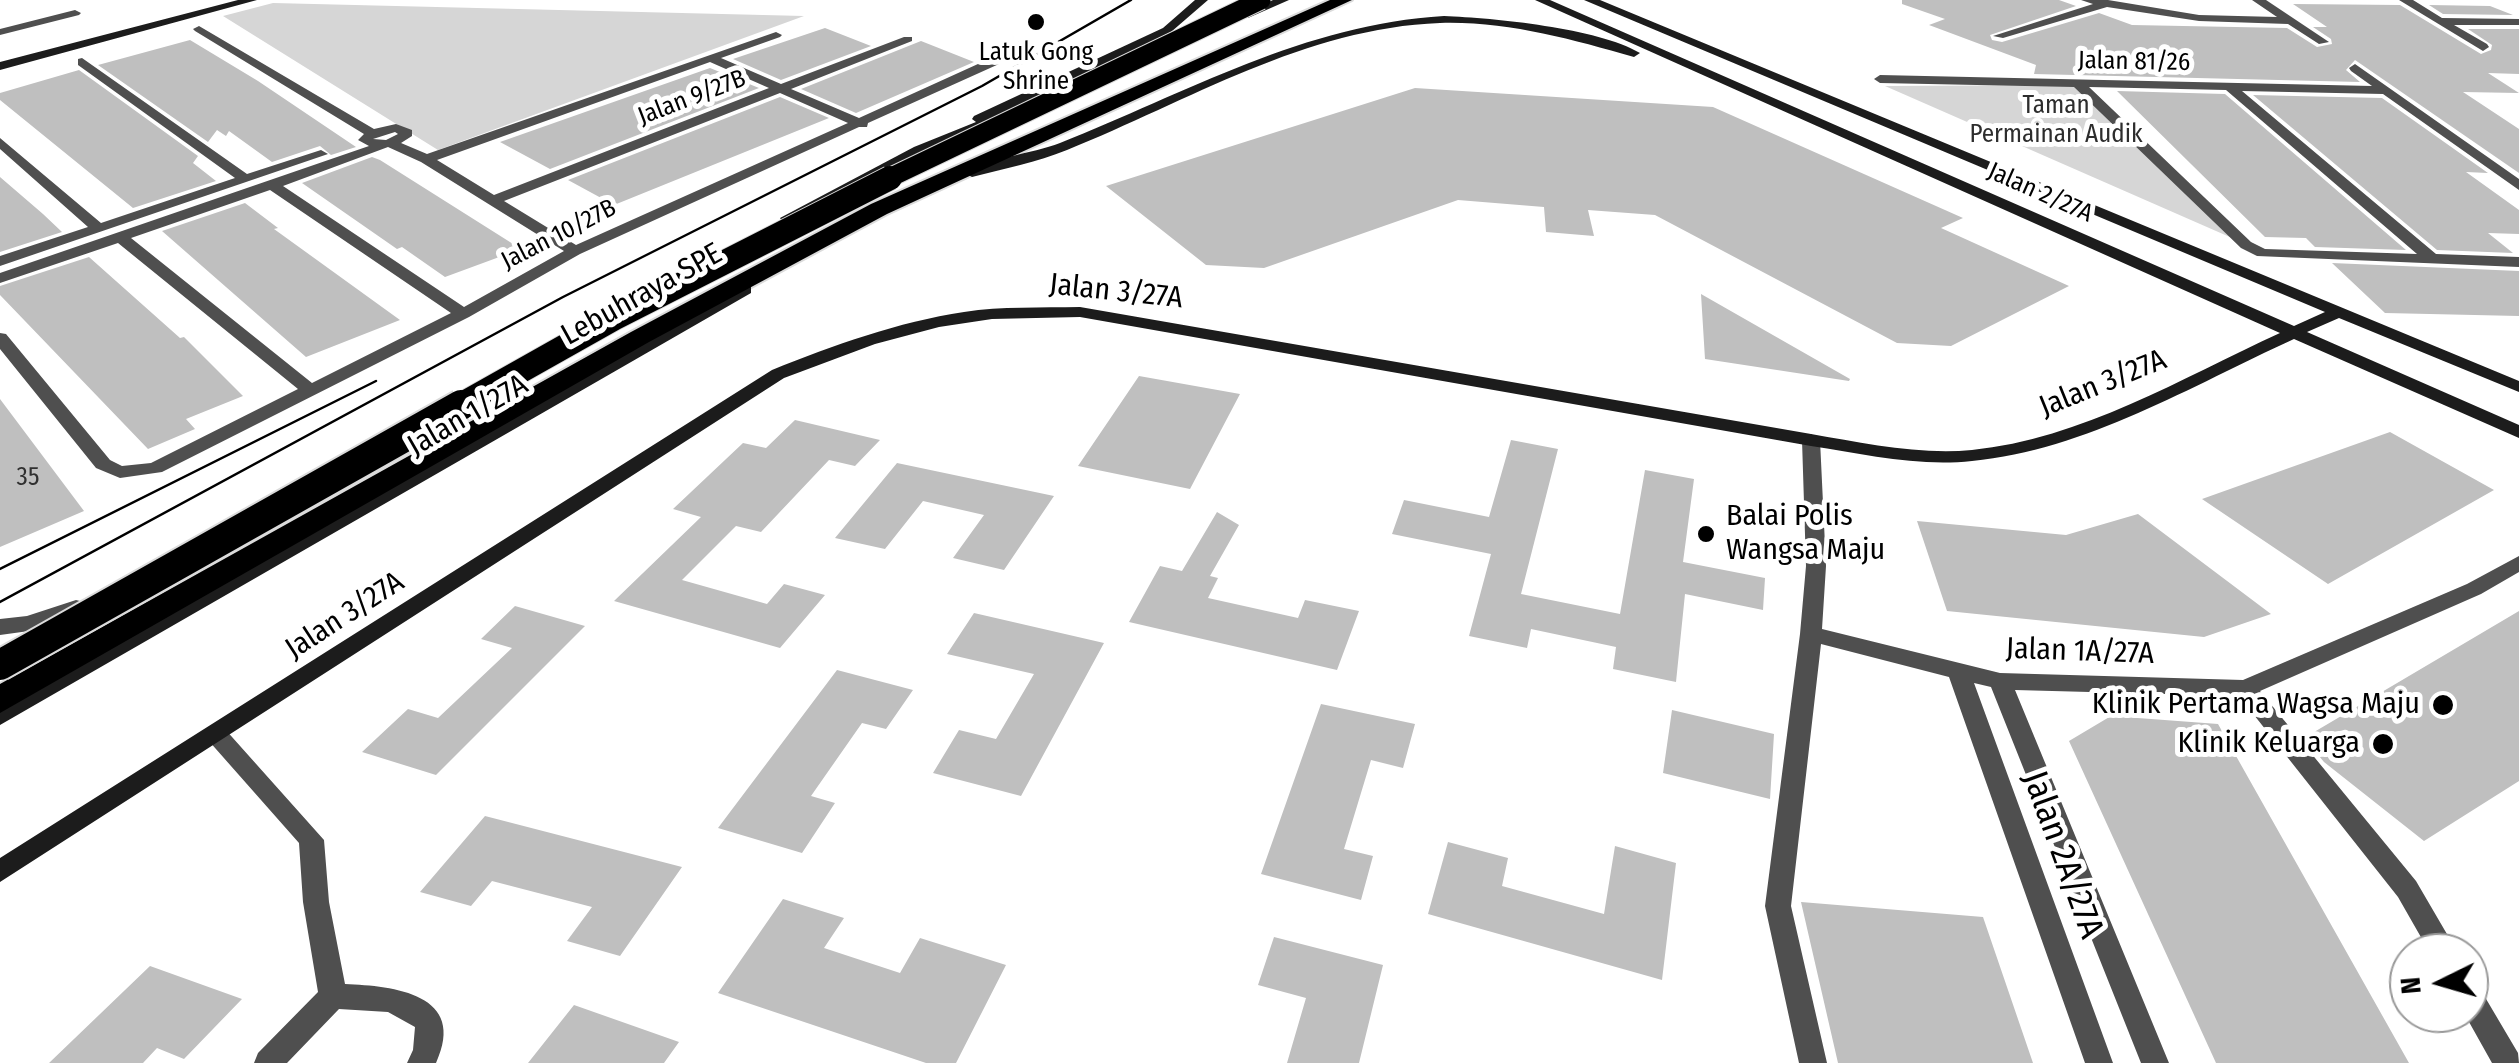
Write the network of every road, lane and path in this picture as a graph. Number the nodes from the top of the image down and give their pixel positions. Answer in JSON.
{"nodes":[{"id":1,"x":198,"y":0,"type":"edge"},
{"id":2,"x":251,"y":0,"type":"edge"},
{"id":3,"x":1202,"y":0,"type":"edge"},
{"id":4,"x":1261,"y":0,"type":"edge"},
{"id":5,"x":1282,"y":0,"type":"edge"},
{"id":6,"x":1344,"y":0,"type":"edge"},
{"id":7,"x":1352,"y":0,"type":"edge"},
{"id":8,"x":1541,"y":0,"type":"edge"},
{"id":9,"x":1590,"y":0,"type":"edge"},
{"id":10,"x":2087,"y":0,"type":"edge"},
{"id":11,"x":2258,"y":0,"type":"edge"},
{"id":12,"x":2405,"y":0,"type":"edge"},
{"id":13,"x":2105,"y":4,"type":"junction"},
{"id":14,"x":76,"y":12,"type":"dead end"},
{"id":15,"x":2294,"y":21,"type":"junction"},
{"id":16,"x":2440,"y":21,"type":"junction"},
{"id":17,"x":2519,"y":22,"type":"edge"},
{"id":18,"x":200,"y":29,"type":"dead end"},
{"id":19,"x":0,"y":32,"type":"edge"},
{"id":20,"x":776,"y":35,"type":"dead end"},
{"id":21,"x":1999,"y":36,"type":"dead end"},
{"id":22,"x":908,"y":39,"type":"dead end"},
{"id":23,"x":2323,"y":42,"type":"dead end"},
{"id":24,"x":1022,"y":44,"type":"dead end"},
{"id":25,"x":2483,"y":48,"type":"dead end"},
{"id":26,"x":0,"y":52,"type":"edge"},
{"id":27,"x":710,"y":58,"type":"junction"},
{"id":28,"x":82,"y":62,"type":"dead end"},
{"id":29,"x":0,"y":66,"type":"edge"},
{"id":30,"x":2355,"y":68,"type":"dead end"},
{"id":31,"x":1713,"y":76,"type":"junction"},
{"id":32,"x":1880,"y":79,"type":"dead end"},
{"id":33,"x":2076,"y":83,"type":"junction"},
{"id":34,"x":2229,"y":86,"type":"junction"},
{"id":35,"x":778,"y":88,"type":"junction"},
{"id":36,"x":2386,"y":90,"type":"junction"},
{"id":37,"x":862,"y":124,"type":"junction"},
{"id":38,"x":382,"y":138,"type":"junction"},
{"id":39,"x":0,"y":142,"type":"edge"},
{"id":40,"x":920,"y":150,"type":"junction"},
{"id":41,"x":426,"y":160,"type":"junction"},
{"id":42,"x":972,"y":174,"type":"junction"},
{"id":43,"x":245,"y":179,"type":"junction"},
{"id":44,"x":272,"y":185,"type":"junction"},
{"id":45,"x":2519,"y":186,"type":"edge"},
{"id":46,"x":493,"y":200,"type":"junction"},
{"id":47,"x":98,"y":228,"type":"junction"},
{"id":48,"x":120,"y":237,"type":"junction"},
{"id":49,"x":576,"y":251,"type":"junction"},
{"id":50,"x":2432,"y":259,"type":"junction"},
{"id":51,"x":0,"y":261,"type":"edge"},
{"id":52,"x":2519,"y":262,"type":"edge"},
{"id":53,"x":0,"y":278,"type":"edge"},
{"id":54,"x":463,"y":314,"type":"junction"},
{"id":55,"x":2334,"y":314,"type":"junction"},
{"id":56,"x":2296,"y":334,"type":"junction"},
{"id":57,"x":0,"y":338,"type":"edge"},
{"id":58,"x":2519,"y":387,"type":"edge"},
{"id":59,"x":310,"y":390,"type":"junction"},
{"id":60,"x":2519,"y":432,"type":"edge"},
{"id":61,"x":1811,"y":440,"type":"junction"},
{"id":62,"x":2519,"y":564,"type":"edge"},
{"id":63,"x":76,"y":607,"type":"junction"},
{"id":64,"x":0,"y":627,"type":"edge"},
{"id":65,"x":1811,"y":634,"type":"junction"},
{"id":66,"x":0,"y":648,"type":"edge"},
{"id":67,"x":0,"y":665,"type":"edge"},
{"id":68,"x":1958,"y":672,"type":"junction"},
{"id":69,"x":2000,"y":681,"type":"junction"},
{"id":70,"x":2246,"y":688,"type":"junction"},
{"id":71,"x":0,"y":702,"type":"edge"},
{"id":72,"x":0,"y":716,"type":"edge"},
{"id":73,"x":216,"y":734,"type":"junction"},
{"id":74,"x":0,"y":870,"type":"edge"},
{"id":75,"x":2432,"y":933,"type":"edge"},
{"id":76,"x":333,"y":996,"type":"junction"},
{"id":77,"x":2489,"y":1030,"type":"edge"},
{"id":78,"x":268,"y":1063,"type":"edge"},
{"id":79,"x":421,"y":1063,"type":"edge"},
{"id":80,"x":1814,"y":1063,"type":"edge"},
{"id":81,"x":2099,"y":1063,"type":"edge"},
{"id":82,"x":2155,"y":1063,"type":"edge"},
{"id":83,"x":2508,"y":1063,"type":"edge"}],
"edges":[{"from":1,"to":26,"type":"main road"},
{"from":2,"to":29,"type":"main road"},
{"from":3,"to":40,"type":"main road"},
{"from":4,"to":67,"type":"highway","name":"Lebuhraya SPE","bridge":true},
{"from":5,"to":40,"type":"main road","name":"Jalan 1/27A"},
{"from":6,"to":71,"type":"highway","name":"Lebuhraya SPE"},
{"from":7,"to":42,"type":"main road","name":"Jalan 1/27A"},
{"from":8,"to":31,"type":"main road","name":"Jalan 2/27A"},
{"from":9,"to":55,"type":"main road","name":"Jalan 2/27A"},
{"from":10,"to":13,"type":"street"},
{"from":11,"to":15,"type":"street"},
{"from":12,"to":16,"type":"street"},
{"from":13,"to":15,"type":"street"},
{"from":13,"to":21,"type":"street"},
{"from":14,"to":19,"type":"street"},
{"from":15,"to":23,"type":"street"},
{"from":16,"to":17,"type":"street"},
{"from":16,"to":25,"type":"street"},
{"from":18,"to":38,"type":"street"},
{"from":20,"to":27,"type":"street"},
{"from":22,"to":35,"type":"street","name":"Jalan 9/27B"},
{"from":24,"to":37,"type":"street","name":"Jalan 10/27B"},
{"from":27,"to":35,"type":"street"},
{"from":27,"to":41,"type":"street"},
{"from":28,"to":43,"type":"street"},
{"from":30,"to":36,"type":"street"},
{"from":31,"to":42,"type":"main road"},
{"from":31,"to":56,"type":"main road","name":"Jalan 2/27A"},
{"from":32,"to":33,"type":"street","name":"Jalan 81/26"},
{"from":33,"to":34,"type":"street","name":"Jalan 81/26"},
{"from":33,"to":50,"type":"street"},
{"from":34,"to":36,"type":"street","name":"Jalan 81/26"},
{"from":34,"to":50,"type":"street"},
{"from":35,"to":37,"type":"street"},
{"from":35,"to":46,"type":"street","name":"Jalan 9/27B"},
{"from":36,"to":45,"type":"street"},
{"from":37,"to":49,"type":"street","name":"Jalan 10/27B"},
{"from":38,"to":41,"type":"street"},
{"from":38,"to":43,"type":"street"},
{"from":38,"to":44,"type":"street"},
{"from":39,"to":47,"type":"street"},
{"from":40,"to":63,"type":"main road","name":"Jalan 1/27A"},
{"from":41,"to":46,"type":"street"},
{"from":42,"to":72,"type":"main road","name":"Jalan 1/27A"},
{"from":43,"to":47,"type":"street"},
{"from":44,"to":48,"type":"street"},
{"from":44,"to":54,"type":"street"},
{"from":46,"to":49,"type":"street"},
{"from":47,"to":51,"type":"street"},
{"from":48,"to":53,"type":"street"},
{"from":48,"to":59,"type":"street"},
{"from":49,"to":54,"type":"street","name":"Jalan 10/27B"},
{"from":50,"to":52,"type":"street"},
{"from":54,"to":59,"type":"street","name":"Jalan 10/27B"},
{"from":55,"to":56,"type":"main road","name":"Jalan 3/27A"},
{"from":55,"to":58,"type":"main road"},
{"from":56,"to":60,"type":"main road","name":"Jalan 2/27A"},
{"from":56,"to":61,"type":"main road","name":"Jalan 3/27A"},
{"from":57,"to":59,"type":"street","name":"Jalan 10/27B"},
{"from":61,"to":65,"type":"street"},
{"from":61,"to":73,"type":"main road","name":"Jalan 3/27A"},
{"from":62,"to":70,"type":"street","name":"Jalan 1A/27A"},
{"from":63,"to":64,"type":"street"},
{"from":63,"to":66,"type":"main road","name":"Jalan 1/27A"},
{"from":65,"to":68,"type":"street","name":"Jalan 1A/27A"},
{"from":65,"to":80,"type":"street"},
{"from":68,"to":69,"type":"street","name":"Jalan 1A/27A"},
{"from":68,"to":81,"type":"street","name":"Jalan 2A/27A"},
{"from":69,"to":70,"type":"street","name":"Jalan 1A/27A"},
{"from":69,"to":82,"type":"street","name":"Jalan 2A/27A"},
{"from":70,"to":75,"type":"street"},
{"from":73,"to":74,"type":"main road","name":"Jalan 3/27A"},
{"from":73,"to":76,"type":"street"},
{"from":76,"to":78,"type":"street"},
{"from":76,"to":79,"type":"street"},
{"from":77,"to":83,"type":"street"}]}
